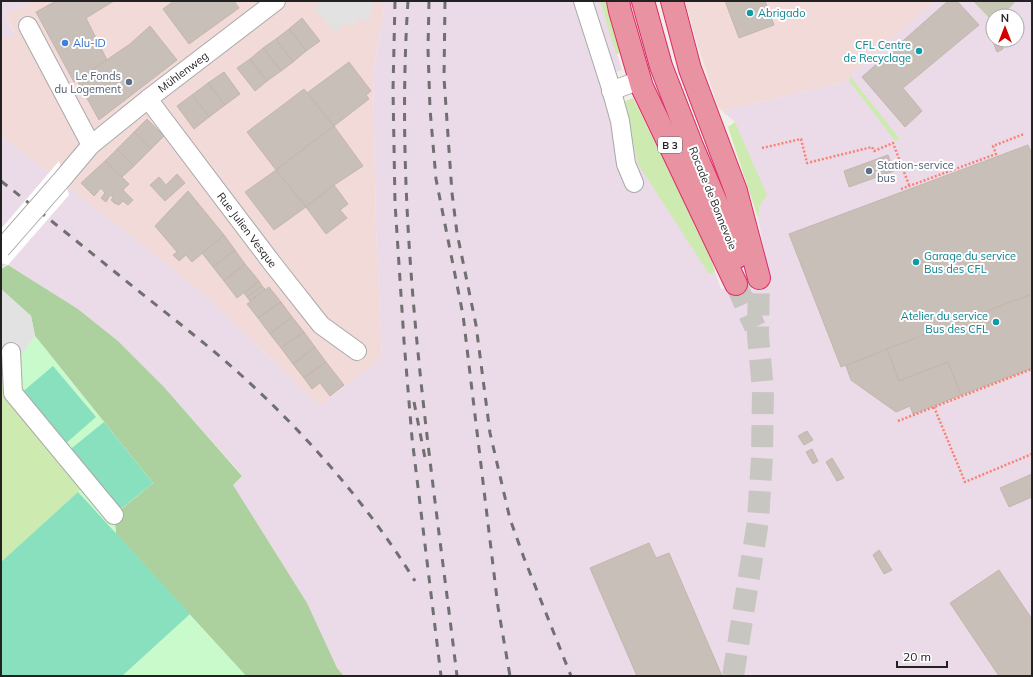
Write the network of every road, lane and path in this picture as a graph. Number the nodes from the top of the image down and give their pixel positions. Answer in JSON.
{"nodes":[{"id":1,"x":276,"y":1,"type":"edge"},
{"id":2,"x":583,"y":1,"type":"edge"},
{"id":3,"x":618,"y":1,"type":"edge"},
{"id":4,"x":643,"y":1,"type":"edge"},
{"id":5,"x":672,"y":1,"type":"edge"},
{"id":6,"x":28,"y":26,"type":"dead end"},
{"id":7,"x":640,"y":80,"type":"junction"},
{"id":8,"x":611,"y":91,"type":"junction"},
{"id":9,"x":148,"y":99,"type":"junction"},
{"id":10,"x":1024,"y":134,"type":"dead end"},
{"id":11,"x":91,"y":145,"type":"junction"},
{"id":12,"x":762,"y":148,"type":"dead end"},
{"id":13,"x":634,"y":183,"type":"dead end"},
{"id":14,"x":909,"y":186,"type":"junction"},
{"id":15,"x":901,"y":189,"type":"dead end"},
{"id":16,"x":1,"y":249,"type":"edge"},
{"id":17,"x":747,"y":281,"type":"junction"},
{"id":18,"x":357,"y":351,"type":"dead end"},
{"id":19,"x":12,"y":352,"type":"dead end"},
{"id":20,"x":1032,"y":370,"type":"edge"},
{"id":21,"x":934,"y":407,"type":"junction"},
{"id":22,"x":898,"y":421,"type":"dead end"},
{"id":23,"x":1032,"y":454,"type":"edge"},
{"id":24,"x":114,"y":515,"type":"dead end"}],
"edges":[{"from":1,"to":9,"type":"street","name":"Mühlenweg"},
{"from":2,"to":8,"type":"street"},
{"from":3,"to":7,"type":"highway","number":"B 3"},
{"from":4,"to":17,"type":"highway","name":"Rocade de Bonnevoie","number":"B 3"},
{"from":5,"to":17,"type":"highway"},
{"from":6,"to":11,"type":"street"},
{"from":7,"to":8,"type":"street"},
{"from":7,"to":17,"type":"highway","number":"B 3"},
{"from":8,"to":13,"type":"street"},
{"from":9,"to":11,"type":"street","name":"Mühlenweg"},
{"from":9,"to":18,"type":"street","name":"Rue Julien Vesque"},
{"from":10,"to":14,"type":"path"},
{"from":11,"to":16,"type":"street","name":"Mühlenweg","bridge":true},
{"from":12,"to":14,"type":"path"},
{"from":14,"to":15,"type":"path"},
{"from":19,"to":24,"type":"street"},
{"from":20,"to":21,"type":"path"},
{"from":21,"to":22,"type":"path"},
{"from":21,"to":23,"type":"path"}]}
